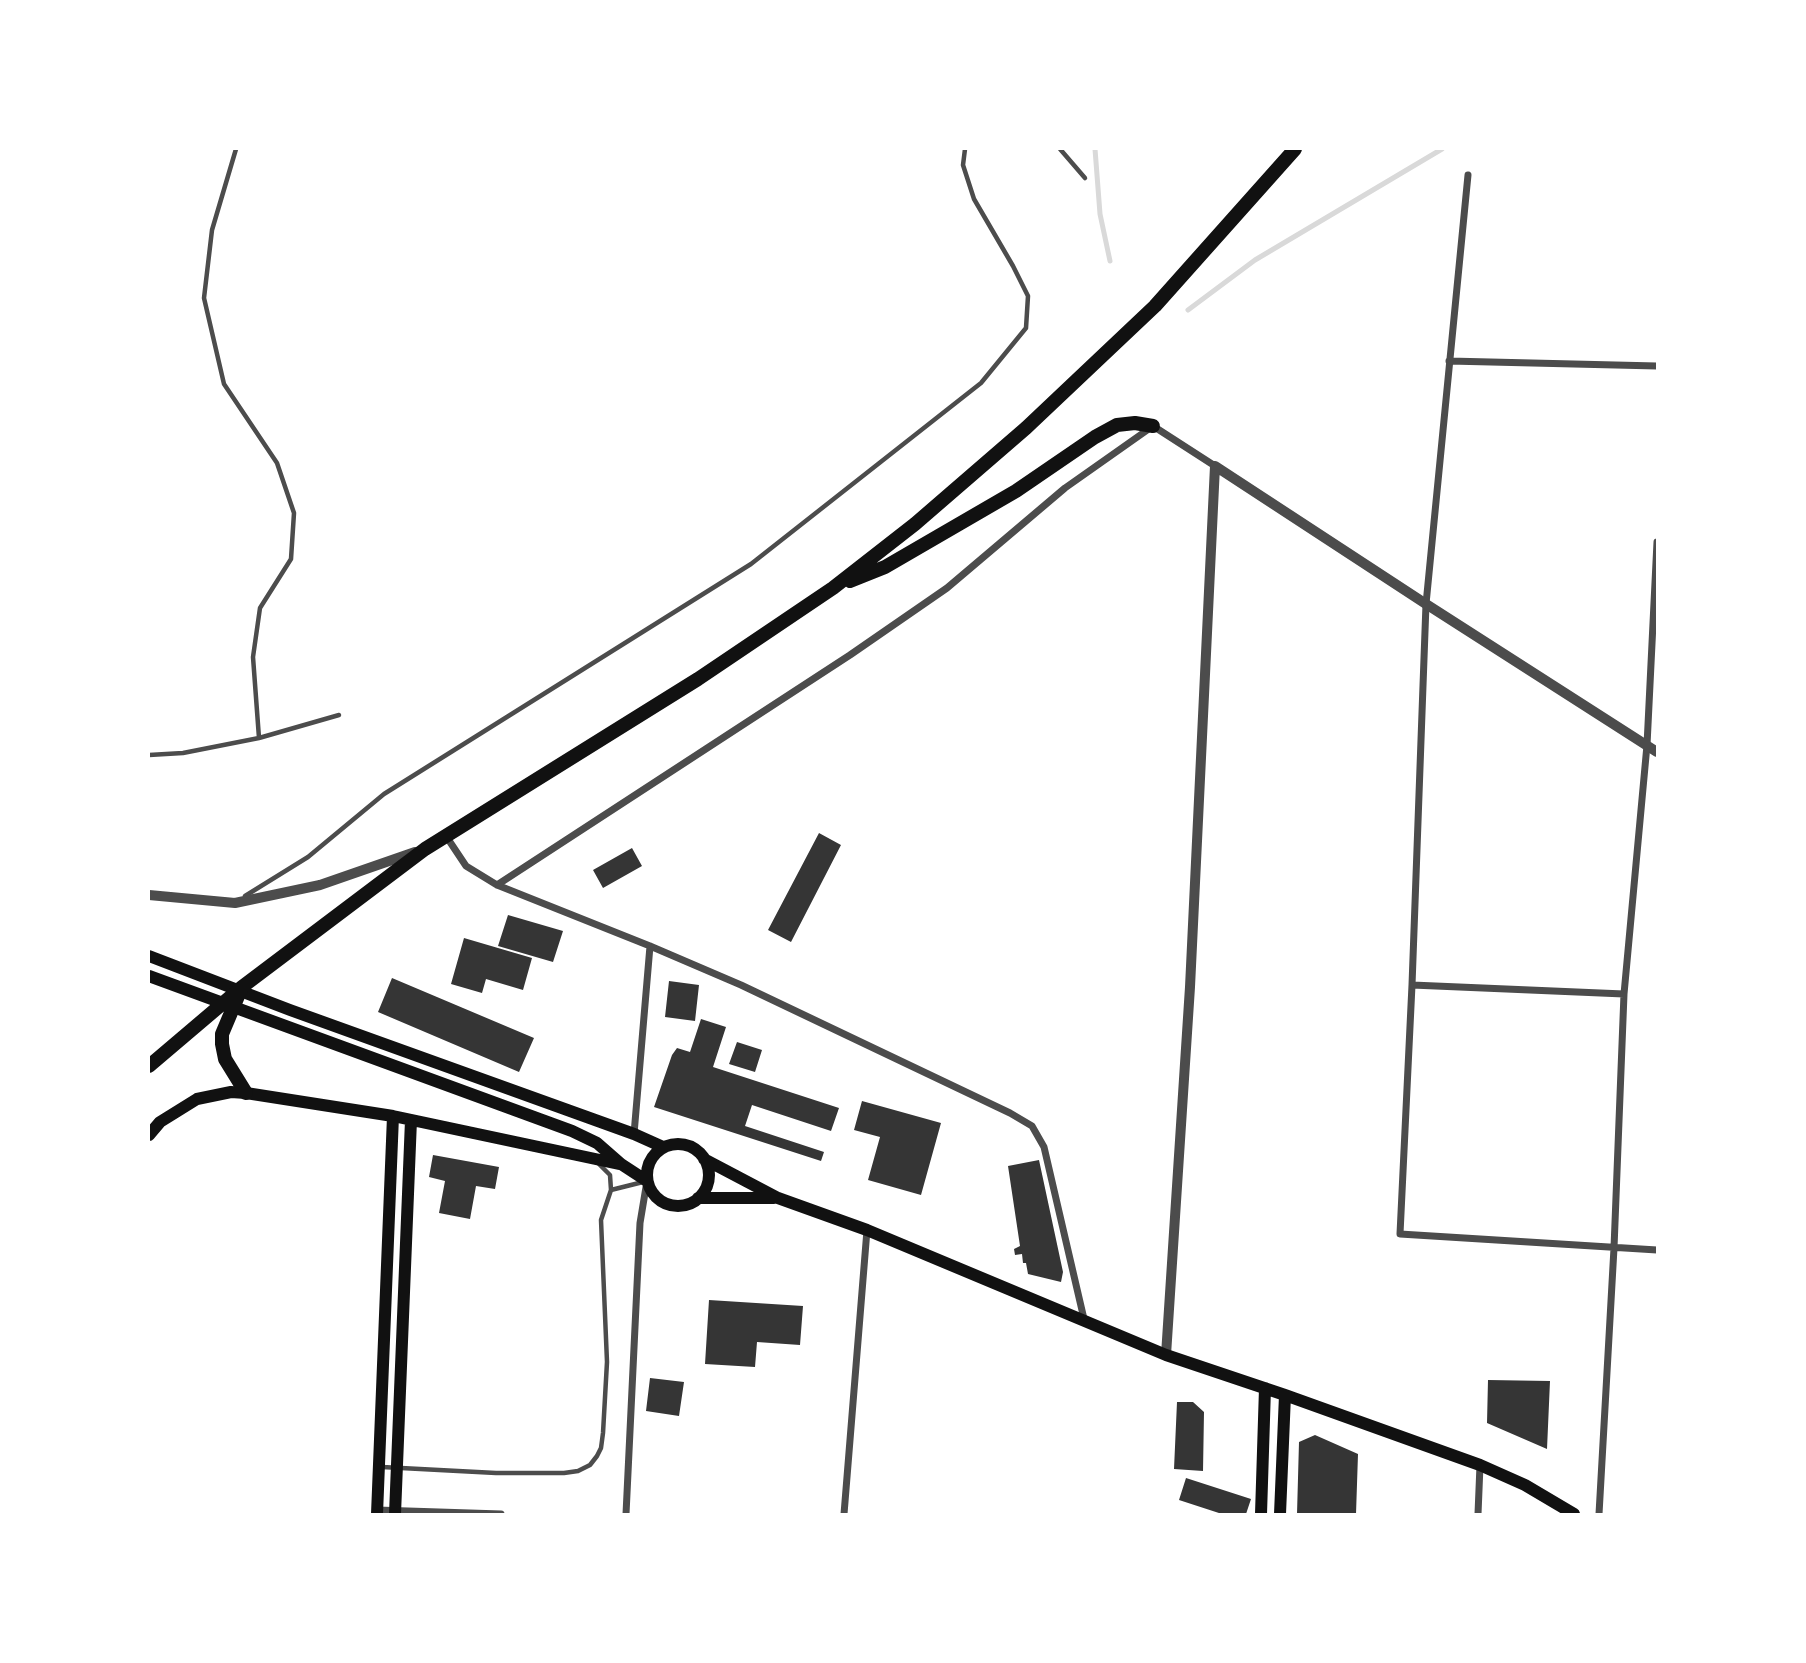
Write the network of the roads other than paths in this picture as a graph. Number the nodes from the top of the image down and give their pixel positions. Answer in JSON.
{"nodes":[{"id":1,"x":236,"y":149,"type":"edge"},
{"id":2,"x":965,"y":149,"type":"edge"},
{"id":3,"x":1060,"y":149,"type":"edge"},
{"id":4,"x":1302,"y":149,"type":"edge"},
{"id":5,"x":1290,"y":154,"type":"edge"},
{"id":6,"x":1468,"y":175,"type":"dead end"},
{"id":7,"x":1085,"y":178,"type":"dead end"},
{"id":8,"x":1449,"y":361,"type":"junction"},
{"id":9,"x":1657,"y":366,"type":"edge"},
{"id":10,"x":1153,"y":426,"type":"junction"},
{"id":11,"x":1215,"y":466,"type":"junction"},
{"id":12,"x":1657,"y":542,"type":"edge"},
{"id":13,"x":833,"y":588,"type":"junction"},
{"id":14,"x":1426,"y":604,"type":"junction"},
{"id":15,"x":339,"y":715,"type":"dead end"},
{"id":16,"x":259,"y":738,"type":"junction"},
{"id":17,"x":1647,"y":745,"type":"junction"},
{"id":18,"x":1657,"y":752,"type":"edge"},
{"id":19,"x":149,"y":755,"type":"edge"},
{"id":20,"x":446,"y":836,"type":"junction"},
{"id":21,"x":425,"y":849,"type":"junction"},
{"id":22,"x":497,"y":885,"type":"junction"},
{"id":23,"x":149,"y":895,"type":"edge"},
{"id":24,"x":235,"y":902,"type":"junction"},
{"id":25,"x":650,"y":946,"type":"junction"},
{"id":26,"x":153,"y":958,"type":"edge"},
{"id":27,"x":149,"y":976,"type":"edge"},
{"id":28,"x":1412,"y":985,"type":"junction"},
{"id":29,"x":242,"y":987,"type":"junction"},
{"id":30,"x":1624,"y":994,"type":"junction"},
{"id":31,"x":165,"y":1051,"type":"junction"},
{"id":32,"x":149,"y":1055,"type":"edge"},
{"id":33,"x":149,"y":1066,"type":"edge"},
{"id":34,"x":246,"y":1093,"type":"junction"},
{"id":35,"x":393,"y":1116,"type":"junction"},
{"id":36,"x":411,"y":1120,"type":"junction"},
{"id":37,"x":634,"y":1133,"type":"junction"},
{"id":38,"x":149,"y":1135,"type":"edge"},
{"id":39,"x":663,"y":1147,"type":"junction"},
{"id":40,"x":594,"y":1159,"type":"junction"},
{"id":41,"x":704,"y":1159,"type":"junction"},
{"id":42,"x":621,"y":1164,"type":"junction"},
{"id":43,"x":647,"y":1181,"type":"junction"},
{"id":44,"x":611,"y":1189,"type":"junction"},
{"id":45,"x":698,"y":1198,"type":"junction"},
{"id":46,"x":778,"y":1198,"type":"junction"},
{"id":47,"x":867,"y":1230,"type":"junction"},
{"id":48,"x":1614,"y":1248,"type":"junction"},
{"id":49,"x":1657,"y":1250,"type":"edge"},
{"id":50,"x":1084,"y":1322,"type":"junction"},
{"id":51,"x":1166,"y":1355,"type":"junction"},
{"id":52,"x":1265,"y":1388,"type":"junction"},
{"id":53,"x":1285,"y":1395,"type":"junction"},
{"id":54,"x":1480,"y":1465,"type":"junction"},
{"id":55,"x":379,"y":1467,"type":"junction"},
{"id":56,"x":397,"y":1467,"type":"junction"},
{"id":57,"x":377,"y":1512,"type":"edge"},
{"id":58,"x":395,"y":1512,"type":"edge"},
{"id":59,"x":501,"y":1514,"type":"edge"},
{"id":60,"x":626,"y":1514,"type":"edge"},
{"id":61,"x":844,"y":1514,"type":"edge"},
{"id":62,"x":1261,"y":1514,"type":"edge"},
{"id":63,"x":1280,"y":1514,"type":"edge"},
{"id":64,"x":1478,"y":1514,"type":"edge"},
{"id":65,"x":1574,"y":1514,"type":"edge"},
{"id":66,"x":1599,"y":1514,"type":"edge"}],
"edges":[{"from":1,"to":16,"type":"lane"},
{"from":2,"to":24,"type":"lane"},
{"from":3,"to":7,"type":"lane"},
{"from":4,"to":5,"type":"highway"},
{"from":5,"to":13,"type":"highway"},
{"from":6,"to":8,"type":"street"},
{"from":8,"to":9,"type":"street"},
{"from":8,"to":14,"type":"street"},
{"from":10,"to":11,"type":"street"},
{"from":10,"to":13,"type":"highway"},
{"from":10,"to":22,"type":"street"},
{"from":11,"to":14,"type":"street"},
{"from":11,"to":51,"type":"street"},
{"from":12,"to":17,"type":"street"},
{"from":13,"to":20,"type":"highway"},
{"from":14,"to":17,"type":"street"},
{"from":14,"to":28,"type":"street"},
{"from":15,"to":16,"type":"lane"},
{"from":16,"to":19,"type":"lane"},
{"from":17,"to":18,"type":"street"},
{"from":17,"to":30,"type":"street"},
{"from":20,"to":21,"type":"highway"},
{"from":20,"to":22,"type":"street"},
{"from":21,"to":24,"type":"street"},
{"from":21,"to":29,"type":"highway"},
{"from":22,"to":25,"type":"street"},
{"from":23,"to":24,"type":"street"},
{"from":25,"to":37,"type":"street"},
{"from":25,"to":50,"type":"street"},
{"from":26,"to":37,"type":"main road"},
{"from":27,"to":42,"type":"main road"},
{"from":28,"to":30,"type":"street"},
{"from":28,"to":48,"type":"street"},
{"from":29,"to":31,"type":"highway"},
{"from":29,"to":34,"type":"highway"},
{"from":30,"to":48,"type":"street"},
{"from":31,"to":32,"type":"street"},
{"from":31,"to":33,"type":"highway"},
{"from":34,"to":35,"type":"main road"},
{"from":34,"to":38,"type":"main road"},
{"from":35,"to":36,"type":"main road"},
{"from":35,"to":55,"type":"main road"},
{"from":36,"to":40,"type":"main road"},
{"from":36,"to":56,"type":"main road"},
{"from":37,"to":39,"type":"main road"},
{"from":39,"to":41,"type":"main road"},
{"from":39,"to":43,"type":"main road"},
{"from":40,"to":42,"type":"main road"},
{"from":40,"to":44,"type":"lane"},
{"from":41,"to":45,"type":"main road"},
{"from":41,"to":46,"type":"main road"},
{"from":42,"to":43,"type":"main road"},
{"from":43,"to":44,"type":"lane"},
{"from":43,"to":45,"type":"main road"},
{"from":43,"to":60,"type":"street"},
{"from":44,"to":56,"type":"lane"},
{"from":45,"to":46,"type":"main road"},
{"from":46,"to":47,"type":"main road"},
{"from":47,"to":50,"type":"main road"},
{"from":47,"to":61,"type":"street"},
{"from":48,"to":49,"type":"street"},
{"from":48,"to":66,"type":"street"},
{"from":50,"to":51,"type":"main road"},
{"from":51,"to":52,"type":"main road"},
{"from":52,"to":53,"type":"main road"},
{"from":52,"to":62,"type":"main road"},
{"from":53,"to":54,"type":"main road"},
{"from":53,"to":63,"type":"main road"},
{"from":54,"to":64,"type":"street"},
{"from":54,"to":65,"type":"main road"},
{"from":55,"to":56,"type":"lane"},
{"from":55,"to":57,"type":"main road"},
{"from":56,"to":58,"type":"main road"},
{"from":57,"to":58,"type":"street"},
{"from":58,"to":59,"type":"street"}]}
